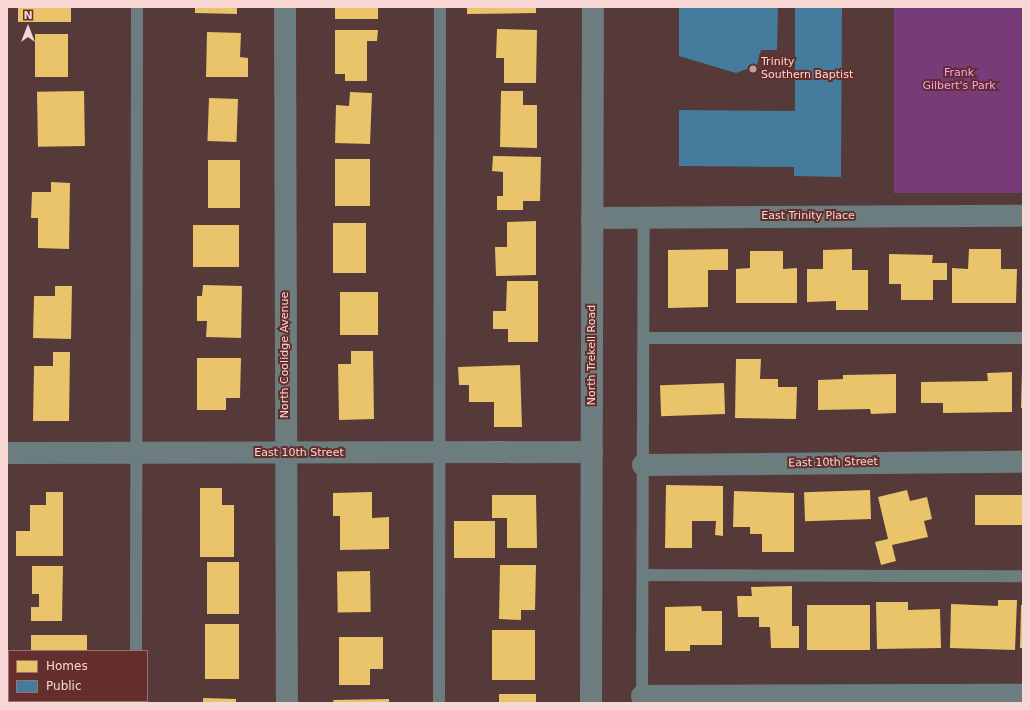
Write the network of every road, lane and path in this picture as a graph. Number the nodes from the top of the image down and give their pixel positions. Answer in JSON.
{"nodes":[{"id":1,"x":137,"y":7,"type":"edge"},
{"id":2,"x":285,"y":7,"type":"edge"},
{"id":3,"x":440,"y":7,"type":"edge"},
{"id":4,"x":593,"y":7,"type":"edge"},
{"id":5,"x":644,"y":216,"type":"junction"},
{"id":6,"x":1023,"y":216,"type":"edge"},
{"id":7,"x":592,"y":218,"type":"junction"},
{"id":8,"x":644,"y":338,"type":"junction"},
{"id":9,"x":1023,"y":338,"type":"edge"},
{"id":10,"x":440,"y":452,"type":"junction"},
{"id":11,"x":592,"y":452,"type":"junction"},
{"id":12,"x":7,"y":453,"type":"edge"},
{"id":13,"x":136,"y":453,"type":"junction"},
{"id":14,"x":286,"y":453,"type":"junction"},
{"id":15,"x":1023,"y":462,"type":"edge"},
{"id":16,"x":643,"y":465,"type":"junction"},
{"id":17,"x":643,"y":575,"type":"junction"},
{"id":18,"x":1023,"y":576,"type":"edge"},
{"id":19,"x":136,"y":650,"type":"edge"},
{"id":20,"x":1023,"y":695,"type":"edge"},
{"id":21,"x":642,"y":700,"type":"edge"},
{"id":22,"x":286,"y":703,"type":"edge"},
{"id":23,"x":439,"y":703,"type":"edge"},
{"id":24,"x":591,"y":703,"type":"edge"}],
"edges":[{"from":1,"to":13,"type":"lane"},
{"from":2,"to":14,"type":"street","name":"North Coolidge Avenue"},
{"from":3,"to":10,"type":"lane"},
{"from":4,"to":7,"type":"main road","name":"North Trekell Road"},
{"from":5,"to":6,"type":"street","name":"East Trinity Place"},
{"from":5,"to":7,"type":"street","name":"East Trinity Place"},
{"from":5,"to":8,"type":"lane"},
{"from":7,"to":11,"type":"main road","name":"North Trekell Road"},
{"from":8,"to":9,"type":"lane"},
{"from":8,"to":16,"type":"lane"},
{"from":10,"to":11,"type":"street","name":"East 10th Street"},
{"from":10,"to":14,"type":"street","name":"East 10th Street"},
{"from":10,"to":23,"type":"lane"},
{"from":11,"to":24,"type":"main road","name":"North Trekell Road"},
{"from":12,"to":13,"type":"street","name":"East 10th Street"},
{"from":13,"to":14,"type":"street","name":"East 10th Street"},
{"from":13,"to":19,"type":"lane"},
{"from":14,"to":22,"type":"street","name":"North Coolidge Avenue"},
{"from":15,"to":16,"type":"street","name":"East 10th Street"},
{"from":16,"to":17,"type":"lane"},
{"from":17,"to":18,"type":"lane"},
{"from":17,"to":21,"type":"lane"},
{"from":20,"to":21,"type":"street"}]}
